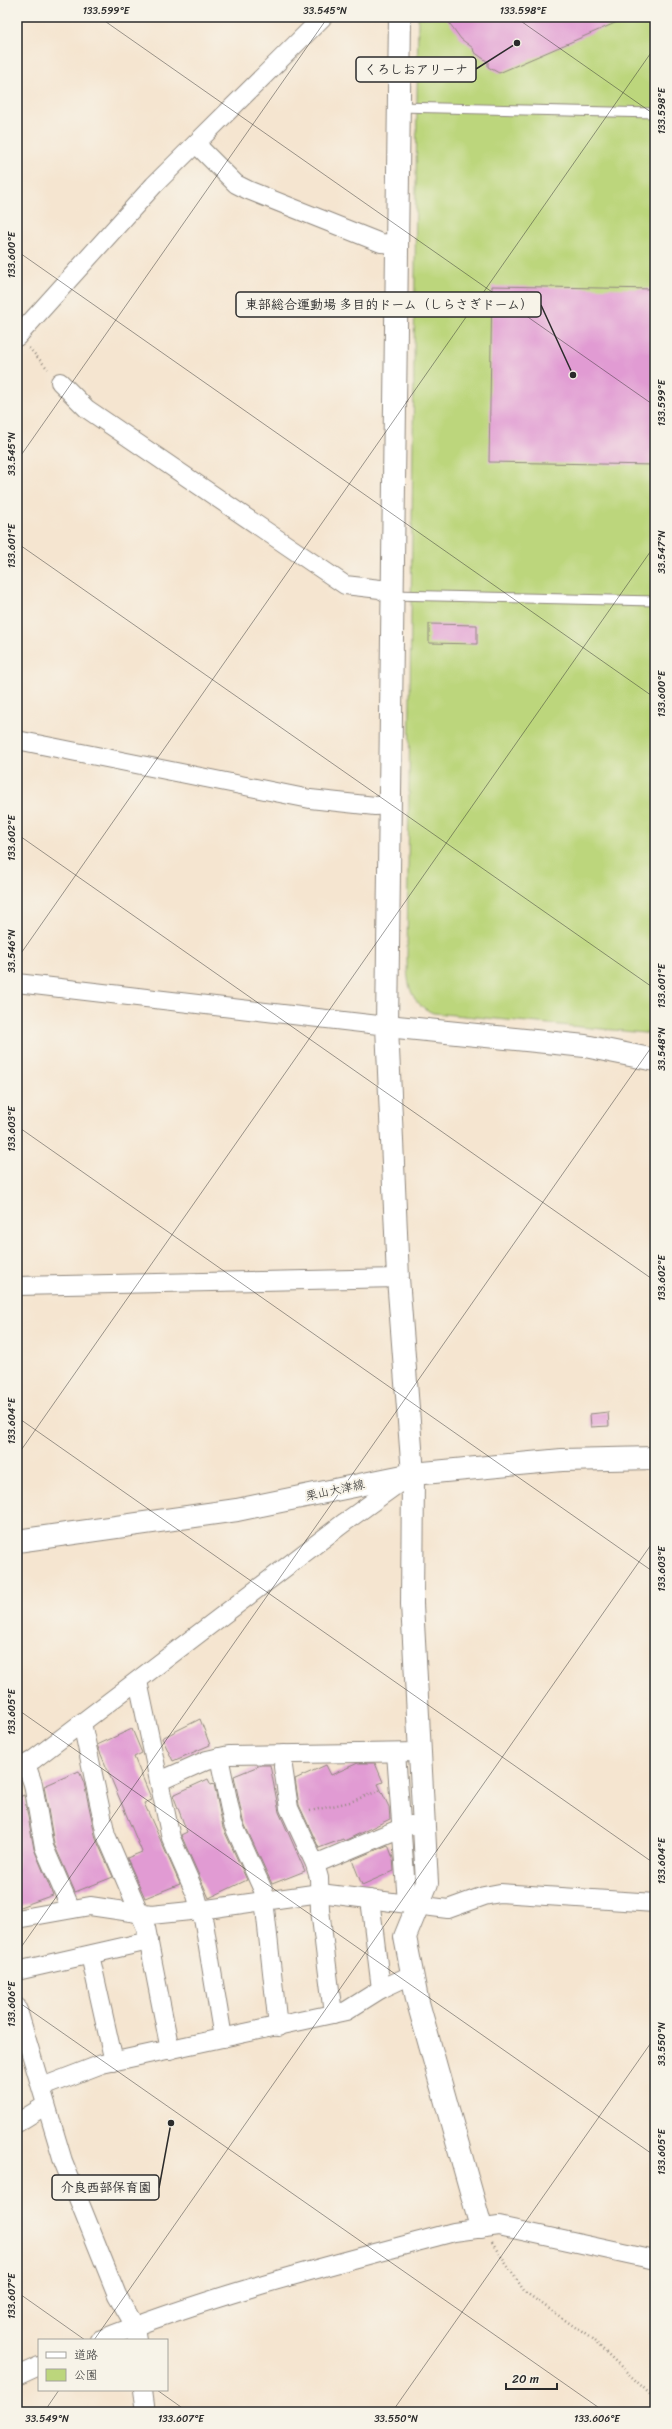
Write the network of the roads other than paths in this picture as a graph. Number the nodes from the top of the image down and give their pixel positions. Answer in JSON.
{"nodes":[{"id":1,"x":323,"y":17,"type":"edge"},
{"id":2,"x":400,"y":17,"type":"edge"},
{"id":3,"x":399,"y":107,"type":"junction"},
{"id":4,"x":655,"y":113,"type":"edge"},
{"id":5,"x":196,"y":144,"type":"junction"},
{"id":6,"x":397,"y":244,"type":"junction"},
{"id":7,"x":17,"y":336,"type":"edge"},
{"id":8,"x":60,"y":382,"type":"road end"},
{"id":9,"x":381,"y":590,"type":"junction"},
{"id":10,"x":655,"y":601,"type":"edge"},
{"id":11,"x":17,"y":740,"type":"edge"},
{"id":12,"x":389,"y":805,"type":"junction"},
{"id":13,"x":17,"y":983,"type":"edge"},
{"id":14,"x":387,"y":1026,"type":"junction"},
{"id":15,"x":655,"y":1060,"type":"edge"},
{"id":16,"x":398,"y":1278,"type":"junction"},
{"id":17,"x":17,"y":1286,"type":"edge"},
{"id":18,"x":655,"y":1458,"type":"edge"},
{"id":19,"x":413,"y":1474,"type":"junction"},
{"id":20,"x":17,"y":1541,"type":"edge"},
{"id":21,"x":138,"y":1681,"type":"junction"},
{"id":22,"x":82,"y":1723,"type":"junction"},
{"id":23,"x":420,"y":1752,"type":"junction"},
{"id":24,"x":396,"y":1753,"type":"junction"},
{"id":25,"x":284,"y":1754,"type":"junction"},
{"id":26,"x":220,"y":1758,"type":"junction"},
{"id":27,"x":21,"y":1767,"type":"edge"},
{"id":28,"x":160,"y":1781,"type":"junction"},
{"id":29,"x":424,"y":1824,"type":"junction"},
{"id":30,"x":402,"y":1827,"type":"junction"},
{"id":31,"x":315,"y":1864,"type":"junction"},
{"id":32,"x":320,"y":1893,"type":"junction"},
{"id":33,"x":370,"y":1899,"type":"junction"},
{"id":34,"x":264,"y":1901,"type":"junction"},
{"id":35,"x":655,"y":1903,"type":"edge"},
{"id":36,"x":414,"y":1904,"type":"junction"},
{"id":37,"x":71,"y":1909,"type":"junction"},
{"id":38,"x":200,"y":1910,"type":"junction"},
{"id":39,"x":140,"y":1912,"type":"junction"},
{"id":40,"x":17,"y":1919,"type":"edge"},
{"id":41,"x":149,"y":1942,"type":"junction"},
{"id":42,"x":90,"y":1955,"type":"junction"},
{"id":43,"x":17,"y":1971,"type":"edge"},
{"id":44,"x":411,"y":1975,"type":"junction"},
{"id":45,"x":381,"y":1989,"type":"junction"},
{"id":46,"x":17,"y":2007,"type":"edge"},
{"id":47,"x":333,"y":2014,"type":"junction"},
{"id":48,"x":278,"y":2027,"type":"junction"},
{"id":49,"x":223,"y":2038,"type":"junction"},
{"id":50,"x":170,"y":2050,"type":"junction"},
{"id":51,"x":114,"y":2062,"type":"junction"},
{"id":52,"x":42,"y":2087,"type":"junction"},
{"id":53,"x":46,"y":2105,"type":"junction"},
{"id":54,"x":17,"y":2123,"type":"edge"},
{"id":55,"x":481,"y":2227,"type":"junction"},
{"id":56,"x":655,"y":2260,"type":"edge"},
{"id":57,"x":136,"y":2333,"type":"edge"},
{"id":58,"x":104,"y":2339,"type":"edge"},
{"id":59,"x":38,"y":2366,"type":"edge"},
{"id":60,"x":17,"y":2376,"type":"edge"},
{"id":61,"x":143,"y":2391,"type":"edge"},
{"id":62,"x":146,"y":2412,"type":"edge"}],
"edges":[{"from":1,"to":5,"type":"street"},
{"from":2,"to":3,"type":"street"},
{"from":3,"to":4,"type":"lane"},
{"from":3,"to":6,"type":"street"},
{"from":5,"to":6,"type":"street"},
{"from":5,"to":7,"type":"street"},
{"from":6,"to":9,"type":"street"},
{"from":8,"to":9,"type":"street"},
{"from":9,"to":10,"type":"lane"},
{"from":9,"to":12,"type":"street"},
{"from":11,"to":12,"type":"street"},
{"from":12,"to":14,"type":"street"},
{"from":13,"to":14,"type":"street"},
{"from":14,"to":15,"type":"street"},
{"from":14,"to":16,"type":"street"},
{"from":16,"to":17,"type":"street"},
{"from":16,"to":19,"type":"street"},
{"from":18,"to":19,"type":"street","name":"栗山大津線"},
{"from":19,"to":20,"type":"street","name":"栗山大津線"},
{"from":19,"to":21,"type":"street"},
{"from":19,"to":23,"type":"street"},
{"from":21,"to":22,"type":"street"},
{"from":21,"to":28,"type":"street"},
{"from":22,"to":27,"type":"street"},
{"from":22,"to":39,"type":"street"},
{"from":23,"to":24,"type":"street"},
{"from":23,"to":29,"type":"street"},
{"from":24,"to":25,"type":"street"},
{"from":24,"to":30,"type":"street"},
{"from":25,"to":26,"type":"street"},
{"from":25,"to":31,"type":"street"},
{"from":26,"to":28,"type":"street"},
{"from":26,"to":34,"type":"street"},
{"from":27,"to":37,"type":"street"},
{"from":28,"to":38,"type":"street"},
{"from":29,"to":30,"type":"street"},
{"from":29,"to":36,"type":"street"},
{"from":30,"to":31,"type":"street"},
{"from":30,"to":36,"type":"street"},
{"from":31,"to":32,"type":"street"},
{"from":32,"to":33,"type":"street"},
{"from":32,"to":34,"type":"street"},
{"from":32,"to":47,"type":"street"},
{"from":33,"to":36,"type":"street"},
{"from":33,"to":45,"type":"street"},
{"from":34,"to":38,"type":"street"},
{"from":34,"to":48,"type":"street"},
{"from":35,"to":36,"type":"street"},
{"from":36,"to":44,"type":"street"},
{"from":37,"to":39,"type":"street"},
{"from":37,"to":40,"type":"street"},
{"from":38,"to":39,"type":"street"},
{"from":38,"to":49,"type":"street"},
{"from":39,"to":41,"type":"street"},
{"from":41,"to":42,"type":"street"},
{"from":41,"to":50,"type":"street"},
{"from":42,"to":43,"type":"street"},
{"from":42,"to":51,"type":"street"},
{"from":44,"to":45,"type":"street"},
{"from":44,"to":55,"type":"street"},
{"from":45,"to":47,"type":"street"},
{"from":46,"to":52,"type":"street"},
{"from":47,"to":48,"type":"street"},
{"from":48,"to":49,"type":"street"},
{"from":49,"to":50,"type":"street"},
{"from":50,"to":51,"type":"street"},
{"from":51,"to":52,"type":"street"},
{"from":52,"to":53,"type":"street"},
{"from":53,"to":54,"type":"street"},
{"from":53,"to":57,"type":"street"},
{"from":55,"to":56,"type":"street"},
{"from":55,"to":57,"type":"street"},
{"from":57,"to":58,"type":"street"},
{"from":59,"to":60,"type":"street"},
{"from":61,"to":62,"type":"street"}]}
